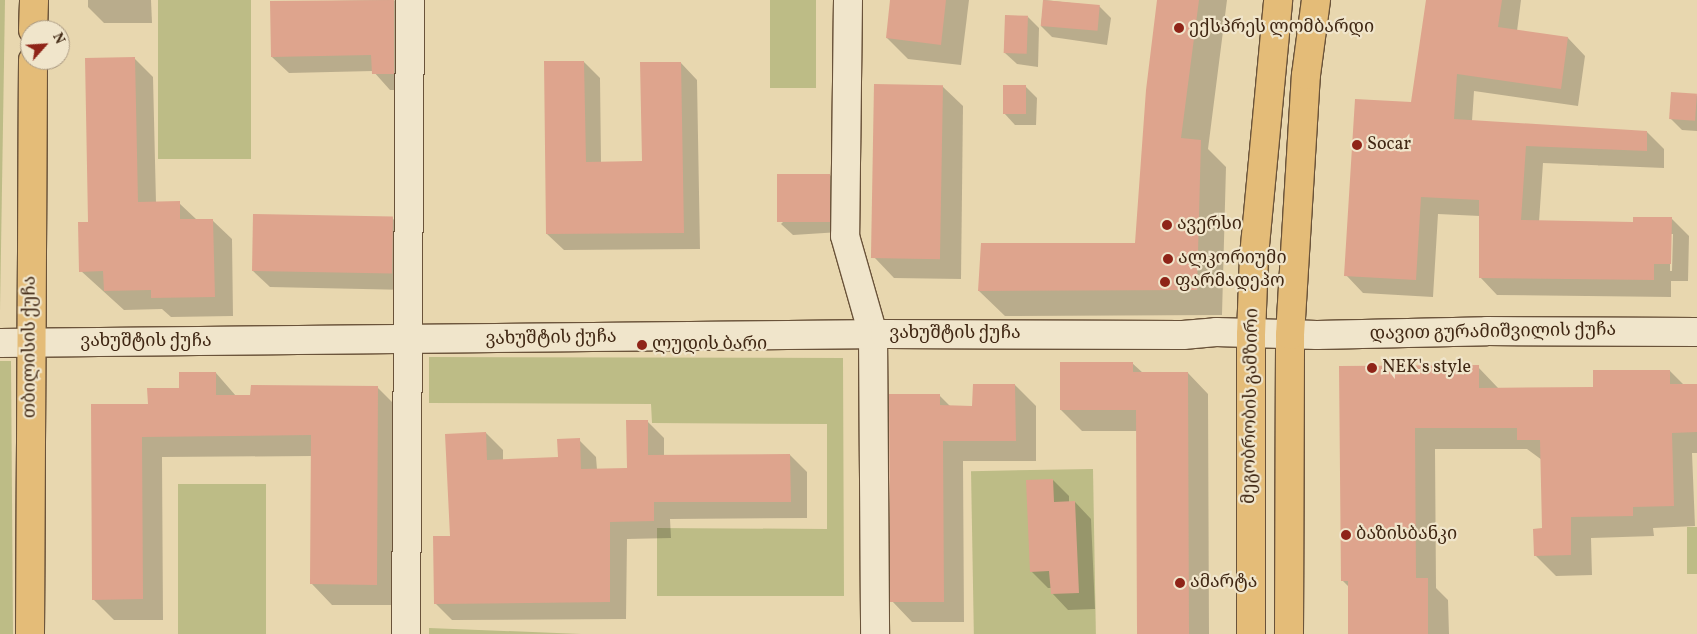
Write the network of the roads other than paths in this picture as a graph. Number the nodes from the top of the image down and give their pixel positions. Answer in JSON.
{"nodes":[{"id":1,"x":34,"y":0,"type":"edge"},
{"id":2,"x":410,"y":0,"type":"edge"},
{"id":3,"x":848,"y":0,"type":"edge"},
{"id":4,"x":1278,"y":0,"type":"edge"},
{"id":5,"x":1316,"y":0,"type":"edge"},
{"id":6,"x":33,"y":20,"type":"edge"},
{"id":7,"x":33,"y":70,"type":"edge"},
{"id":8,"x":1697,"y":332,"type":"edge"},
{"id":9,"x":872,"y":334,"type":"junction"},
{"id":10,"x":1251,"y":335,"type":"junction"},
{"id":11,"x":1290,"y":335,"type":"junction"},
{"id":12,"x":407,"y":341,"type":"junction"},
{"id":13,"x":0,"y":343,"type":"edge"},
{"id":14,"x":31,"y":343,"type":"junction"},
{"id":15,"x":30,"y":634,"type":"edge"},
{"id":16,"x":406,"y":634,"type":"edge"},
{"id":17,"x":875,"y":634,"type":"edge"},
{"id":18,"x":1251,"y":634,"type":"edge"},
{"id":19,"x":1289,"y":634,"type":"edge"}],
"edges":[{"from":1,"to":6,"type":"main road"},
{"from":2,"to":12,"type":"street"},
{"from":3,"to":9,"type":"street"},
{"from":4,"to":10,"type":"main road","name":"მეგობრობის გამზირი"},
{"from":5,"to":11,"type":"main road","name":"მეგობრობის გამზირი"},
{"from":7,"to":14,"type":"main road","name":"თბილისის ქუჩა"},
{"from":8,"to":11,"type":"street","name":"დავით გურამიშვილის ქუჩა"},
{"from":9,"to":10,"type":"street","name":"ვახუშტის ქუჩა"},
{"from":9,"to":12,"type":"street","name":"ვახუშტის ქუჩა"},
{"from":9,"to":17,"type":"street"},
{"from":10,"to":11,"type":"street","name":"დავით გურამიშვილის ქუჩა"},
{"from":10,"to":18,"type":"main road","name":"მეგობრობის გამზირი"},
{"from":11,"to":19,"type":"main road","name":"მეგობრობის გამზირი"},
{"from":12,"to":14,"type":"street","name":"ვახუშტის ქუჩა"},
{"from":12,"to":16,"type":"street"},
{"from":13,"to":14,"type":"street","name":"ვახუშტის ქუჩა"},
{"from":14,"to":15,"type":"main road","name":"თბილისის ქუჩა"}]}
